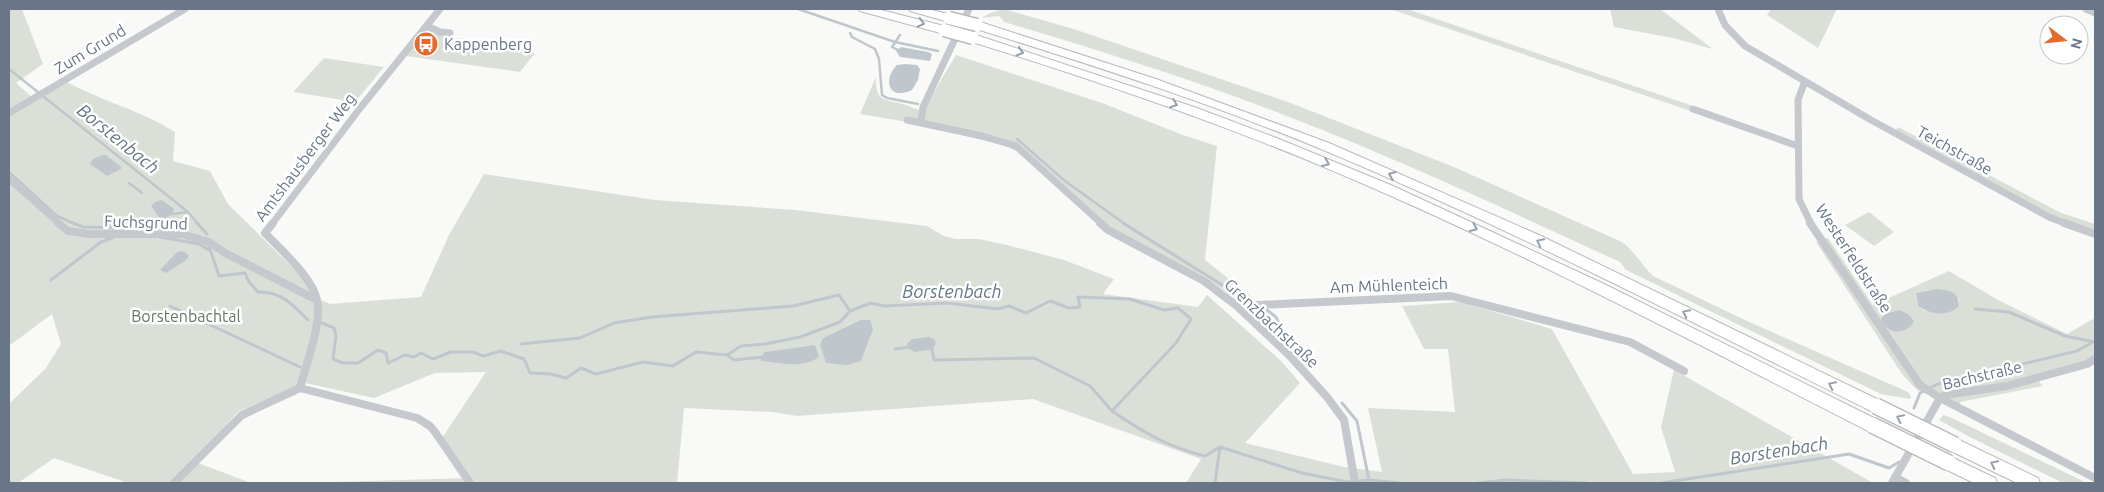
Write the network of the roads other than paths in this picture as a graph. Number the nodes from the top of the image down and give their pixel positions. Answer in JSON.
{"nodes":[{"id":1,"x":185,"y":9,"type":"edge"},
{"id":2,"x":440,"y":9,"type":"edge"},
{"id":3,"x":864,"y":9,"type":"edge"},
{"id":4,"x":914,"y":9,"type":"edge"},
{"id":5,"x":969,"y":9,"type":"edge"},
{"id":6,"x":1718,"y":9,"type":"edge"},
{"id":7,"x":2086,"y":9,"type":"edge"},
{"id":8,"x":2095,"y":13,"type":"edge"},
{"id":9,"x":427,"y":26,"type":"junction"},
{"id":10,"x":975,"y":32,"type":"junction"},
{"id":11,"x":450,"y":33,"type":"dead end"},
{"id":12,"x":1805,"y":81,"type":"junction"},
{"id":13,"x":1694,"y":109,"type":"dead end"},
{"id":14,"x":9,"y":113,"type":"edge"},
{"id":15,"x":907,"y":120,"type":"dead end"},
{"id":16,"x":921,"y":122,"type":"junction"},
{"id":17,"x":1798,"y":146,"type":"junction"},
{"id":18,"x":9,"y":179,"type":"edge"},
{"id":19,"x":2095,"y":234,"type":"edge"},
{"id":20,"x":317,"y":300,"type":"junction"},
{"id":21,"x":1236,"y":306,"type":"junction"},
{"id":22,"x":2095,"y":359,"type":"edge"},
{"id":23,"x":1684,"y":371,"type":"dead end"},
{"id":24,"x":300,"y":388,"type":"junction"},
{"id":25,"x":1938,"y":397,"type":"junction"},
{"id":26,"x":2095,"y":478,"type":"edge"},
{"id":27,"x":1893,"y":480,"type":"edge"},
{"id":28,"x":174,"y":483,"type":"edge"},
{"id":29,"x":470,"y":483,"type":"edge"},
{"id":30,"x":1356,"y":483,"type":"edge"},
{"id":31,"x":1906,"y":483,"type":"edge"},
{"id":32,"x":1989,"y":483,"type":"edge"},
{"id":33,"x":2032,"y":483,"type":"edge"}],
"edges":[{"from":1,"to":14,"type":"street","name":"Zum Grund"},
{"from":2,"to":9,"type":"street","name":"Amtshausberger Weg"},
{"from":3,"to":10,"type":"highway","one_way":true,"bridge":true},
{"from":4,"to":10,"type":"highway","bridge":true},
{"from":5,"to":16,"type":"street"},
{"from":6,"to":12,"type":"street"},
{"from":7,"to":8,"type":"street"},
{"from":9,"to":11,"type":"street"},
{"from":9,"to":20,"type":"street","name":"Amtshausberger Weg"},
{"from":10,"to":32,"type":"highway","one_way":true,"bridge":true},
{"from":33,"to":10,"type":"highway","one_way":true,"bridge":true},
{"from":12,"to":17,"type":"street","name":"Westerfeldstraße"},
{"from":12,"to":19,"type":"street","name":"Teichstraße"},
{"from":13,"to":17,"type":"street"},
{"from":15,"to":16,"type":"street","name":"Grenzbachstraße"},
{"from":16,"to":21,"type":"street","name":"Grenzbachstraße"},
{"from":17,"to":25,"type":"street","name":"Westerfeldstraße"},
{"from":18,"to":20,"type":"street","name":"Fuchsgrund"},
{"from":20,"to":24,"type":"street"},
{"from":21,"to":23,"type":"street","name":"Am Mühlenteich"},
{"from":21,"to":30,"type":"street","name":"Grenzbachstraße"},
{"from":22,"to":25,"type":"street","name":"Bachstraße"},
{"from":24,"to":28,"type":"street"},
{"from":24,"to":29,"type":"street"},
{"from":25,"to":26,"type":"street","name":"Westerfeldstraße"},
{"from":25,"to":27,"type":"street","name":"Bachstraße"},
{"from":27,"to":31,"type":"street"}]}
